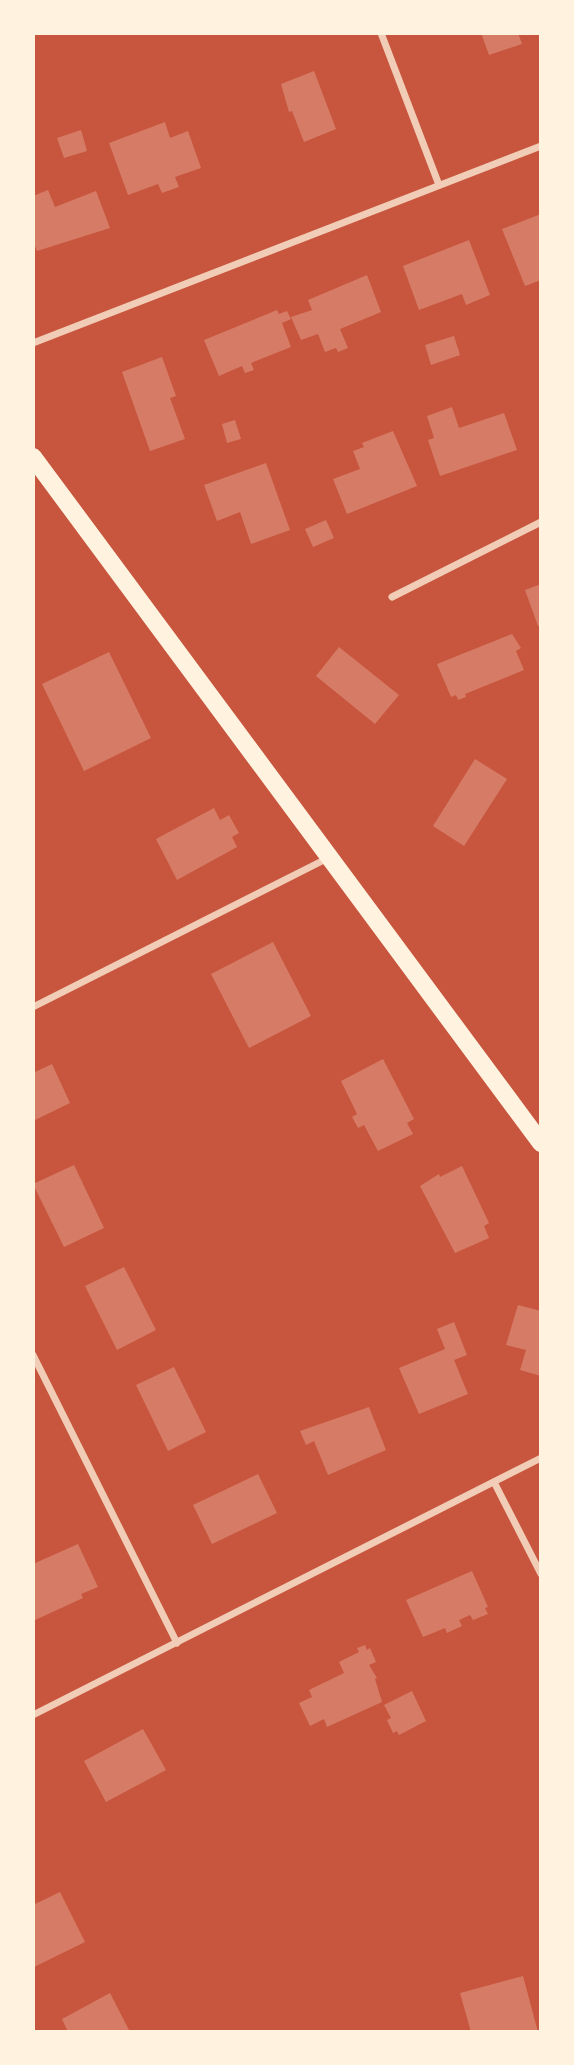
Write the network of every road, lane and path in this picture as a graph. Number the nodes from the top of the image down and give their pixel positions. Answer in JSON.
{"nodes":[{"id":1,"x":381,"y":33,"type":"edge"},
{"id":2,"x":541,"y":146,"type":"edge"},
{"id":3,"x":439,"y":185,"type":"junction"},
{"id":4,"x":33,"y":343,"type":"edge"},
{"id":5,"x":33,"y":457,"type":"edge"},
{"id":6,"x":541,"y":522,"type":"edge"},
{"id":7,"x":392,"y":597,"type":"dead end"},
{"id":8,"x":331,"y":857,"type":"junction"},
{"id":9,"x":33,"y":1007,"type":"edge"},
{"id":10,"x":541,"y":1143,"type":"edge"},
{"id":11,"x":33,"y":1355,"type":"edge"},
{"id":12,"x":541,"y":1458,"type":"edge"},
{"id":13,"x":495,"y":1482,"type":"junction"},
{"id":14,"x":541,"y":1574,"type":"edge"},
{"id":15,"x":177,"y":1643,"type":"junction"},
{"id":16,"x":33,"y":1715,"type":"edge"}],
"edges":[{"from":1,"to":3,"type":"street"},
{"from":2,"to":3,"type":"street"},
{"from":3,"to":4,"type":"street"},
{"from":5,"to":8,"type":"main road"},
{"from":6,"to":7,"type":"street"},
{"from":8,"to":9,"type":"street"},
{"from":8,"to":10,"type":"main road"},
{"from":11,"to":15,"type":"street"},
{"from":12,"to":13,"type":"street"},
{"from":13,"to":14,"type":"street"},
{"from":13,"to":15,"type":"street"},
{"from":15,"to":16,"type":"street"}]}
